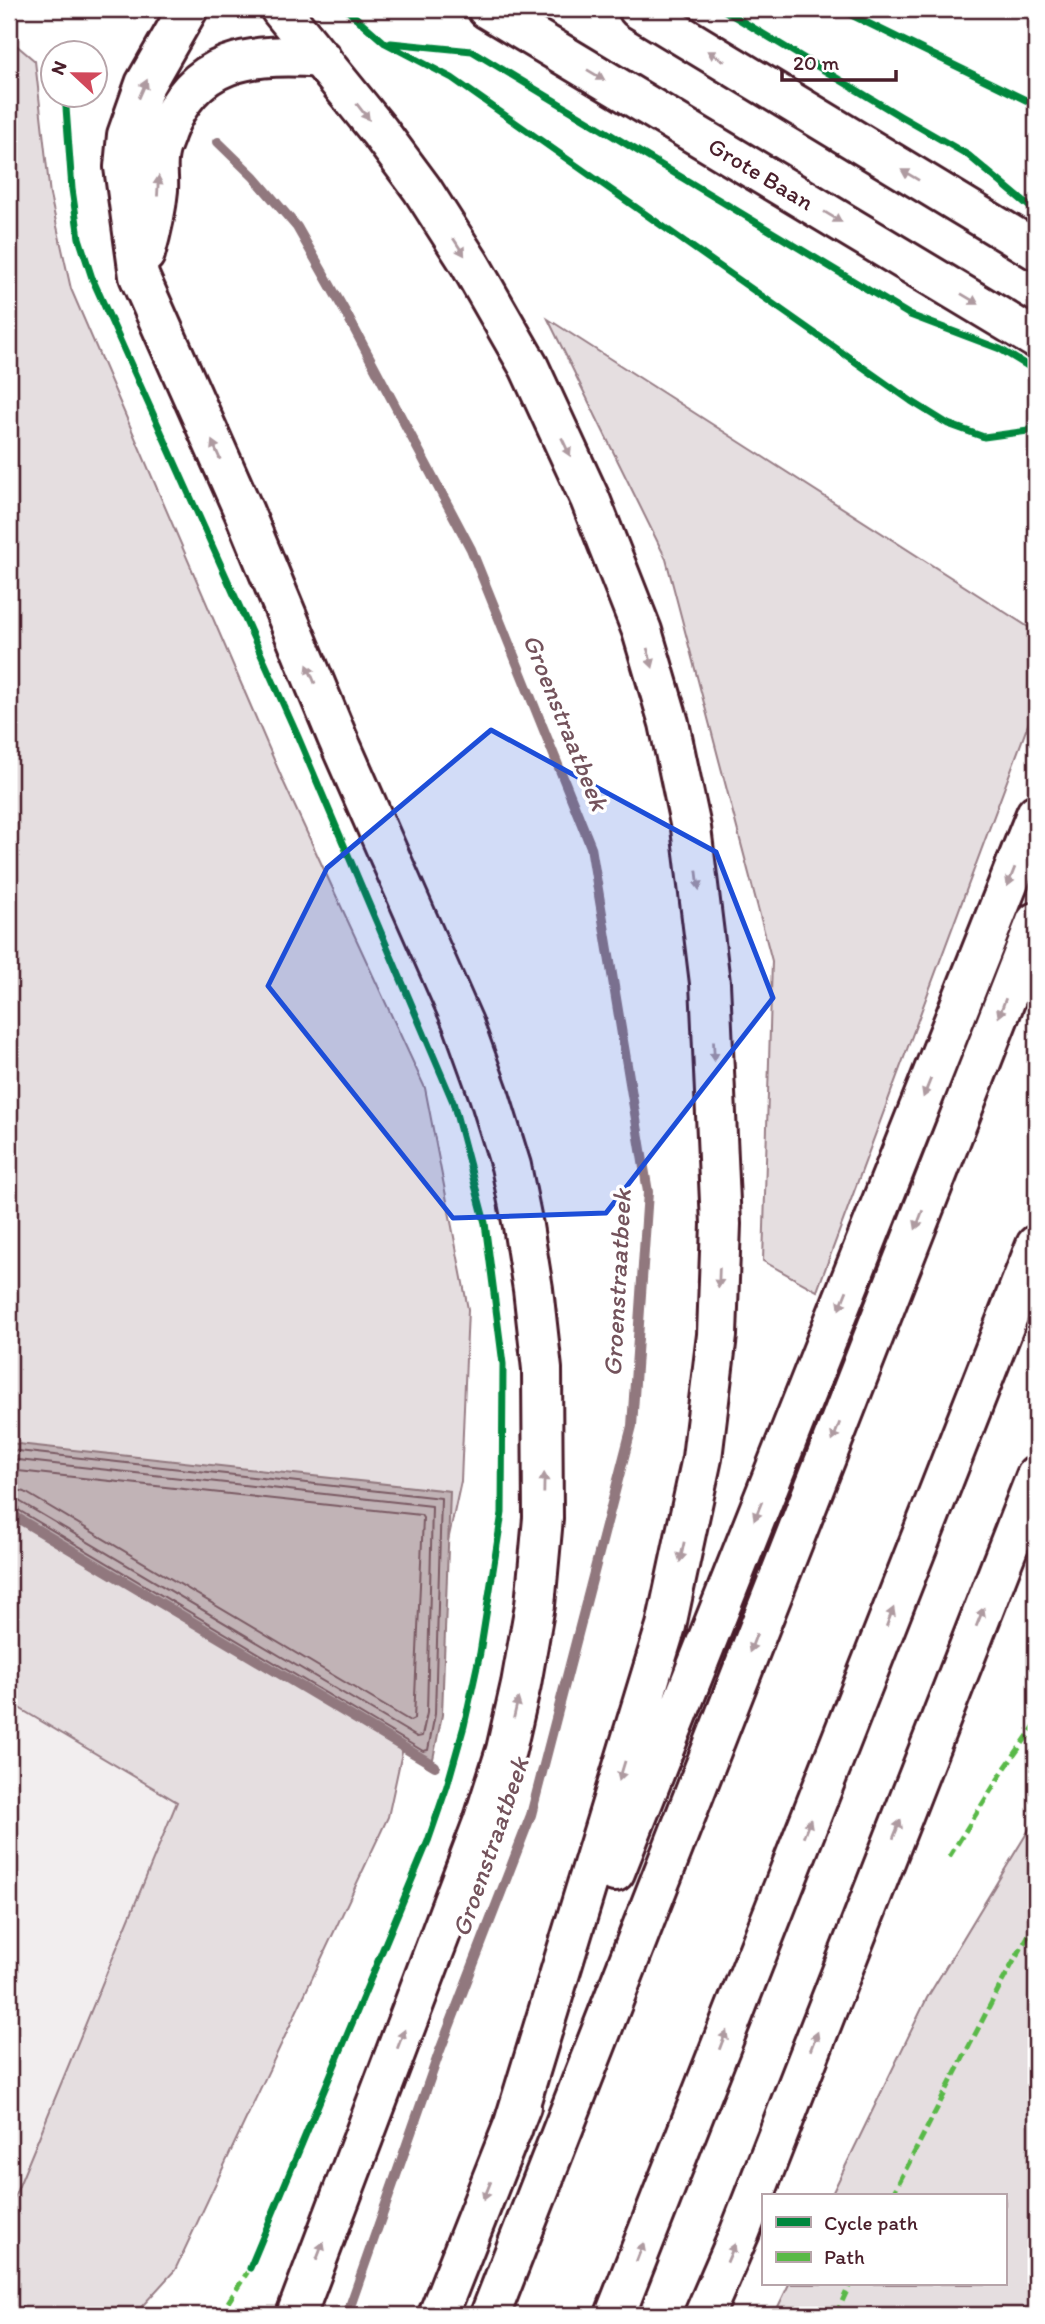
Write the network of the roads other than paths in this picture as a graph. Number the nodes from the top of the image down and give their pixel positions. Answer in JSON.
{"nodes":[{"id":1,"x":188,"y":9,"type":"edge"},
{"id":2,"x":280,"y":9,"type":"edge"},
{"id":3,"x":487,"y":9,"type":"edge"},
{"id":4,"x":638,"y":9,"type":"edge"},
{"id":5,"x":321,"y":58,"type":"junction"},
{"id":6,"x":1036,"y":250,"type":"edge"},
{"id":7,"x":139,"y":276,"type":"junction"},
{"id":8,"x":1025,"y":332,"type":"edge"},
{"id":9,"x":1036,"y":814,"type":"edge"},
{"id":10,"x":1036,"y":922,"type":"edge"},
{"id":11,"x":1036,"y":1245,"type":"edge"},
{"id":12,"x":1036,"y":1476,"type":"edge"},
{"id":13,"x":512,"y":2130,"type":"junction"},
{"id":14,"x":296,"y":2315,"type":"edge"},
{"id":15,"x":438,"y":2315,"type":"edge"},
{"id":16,"x":490,"y":2315,"type":"edge"},
{"id":17,"x":615,"y":2315,"type":"edge"},
{"id":18,"x":704,"y":2315,"type":"edge"}],
"edges":[{"from":7,"to":1,"type":"main road","one_way":true},
{"from":2,"to":5,"type":"main road"},
{"from":3,"to":8,"type":"main road","name":"Grote Baan","one_way":true},
{"from":6,"to":4,"type":"main road","one_way":true},
{"from":7,"to":5,"type":"main road","one_way":true},
{"from":5,"to":13,"type":"main road","one_way":true},
{"from":14,"to":7,"type":"main road","one_way":true},
{"from":9,"to":13,"type":"main road","one_way":true},
{"from":10,"to":16,"type":"main road","one_way":true},
{"from":17,"to":11,"type":"main road","one_way":true},
{"from":18,"to":12,"type":"main road","one_way":true},
{"from":13,"to":15,"type":"main road","one_way":true}]}
